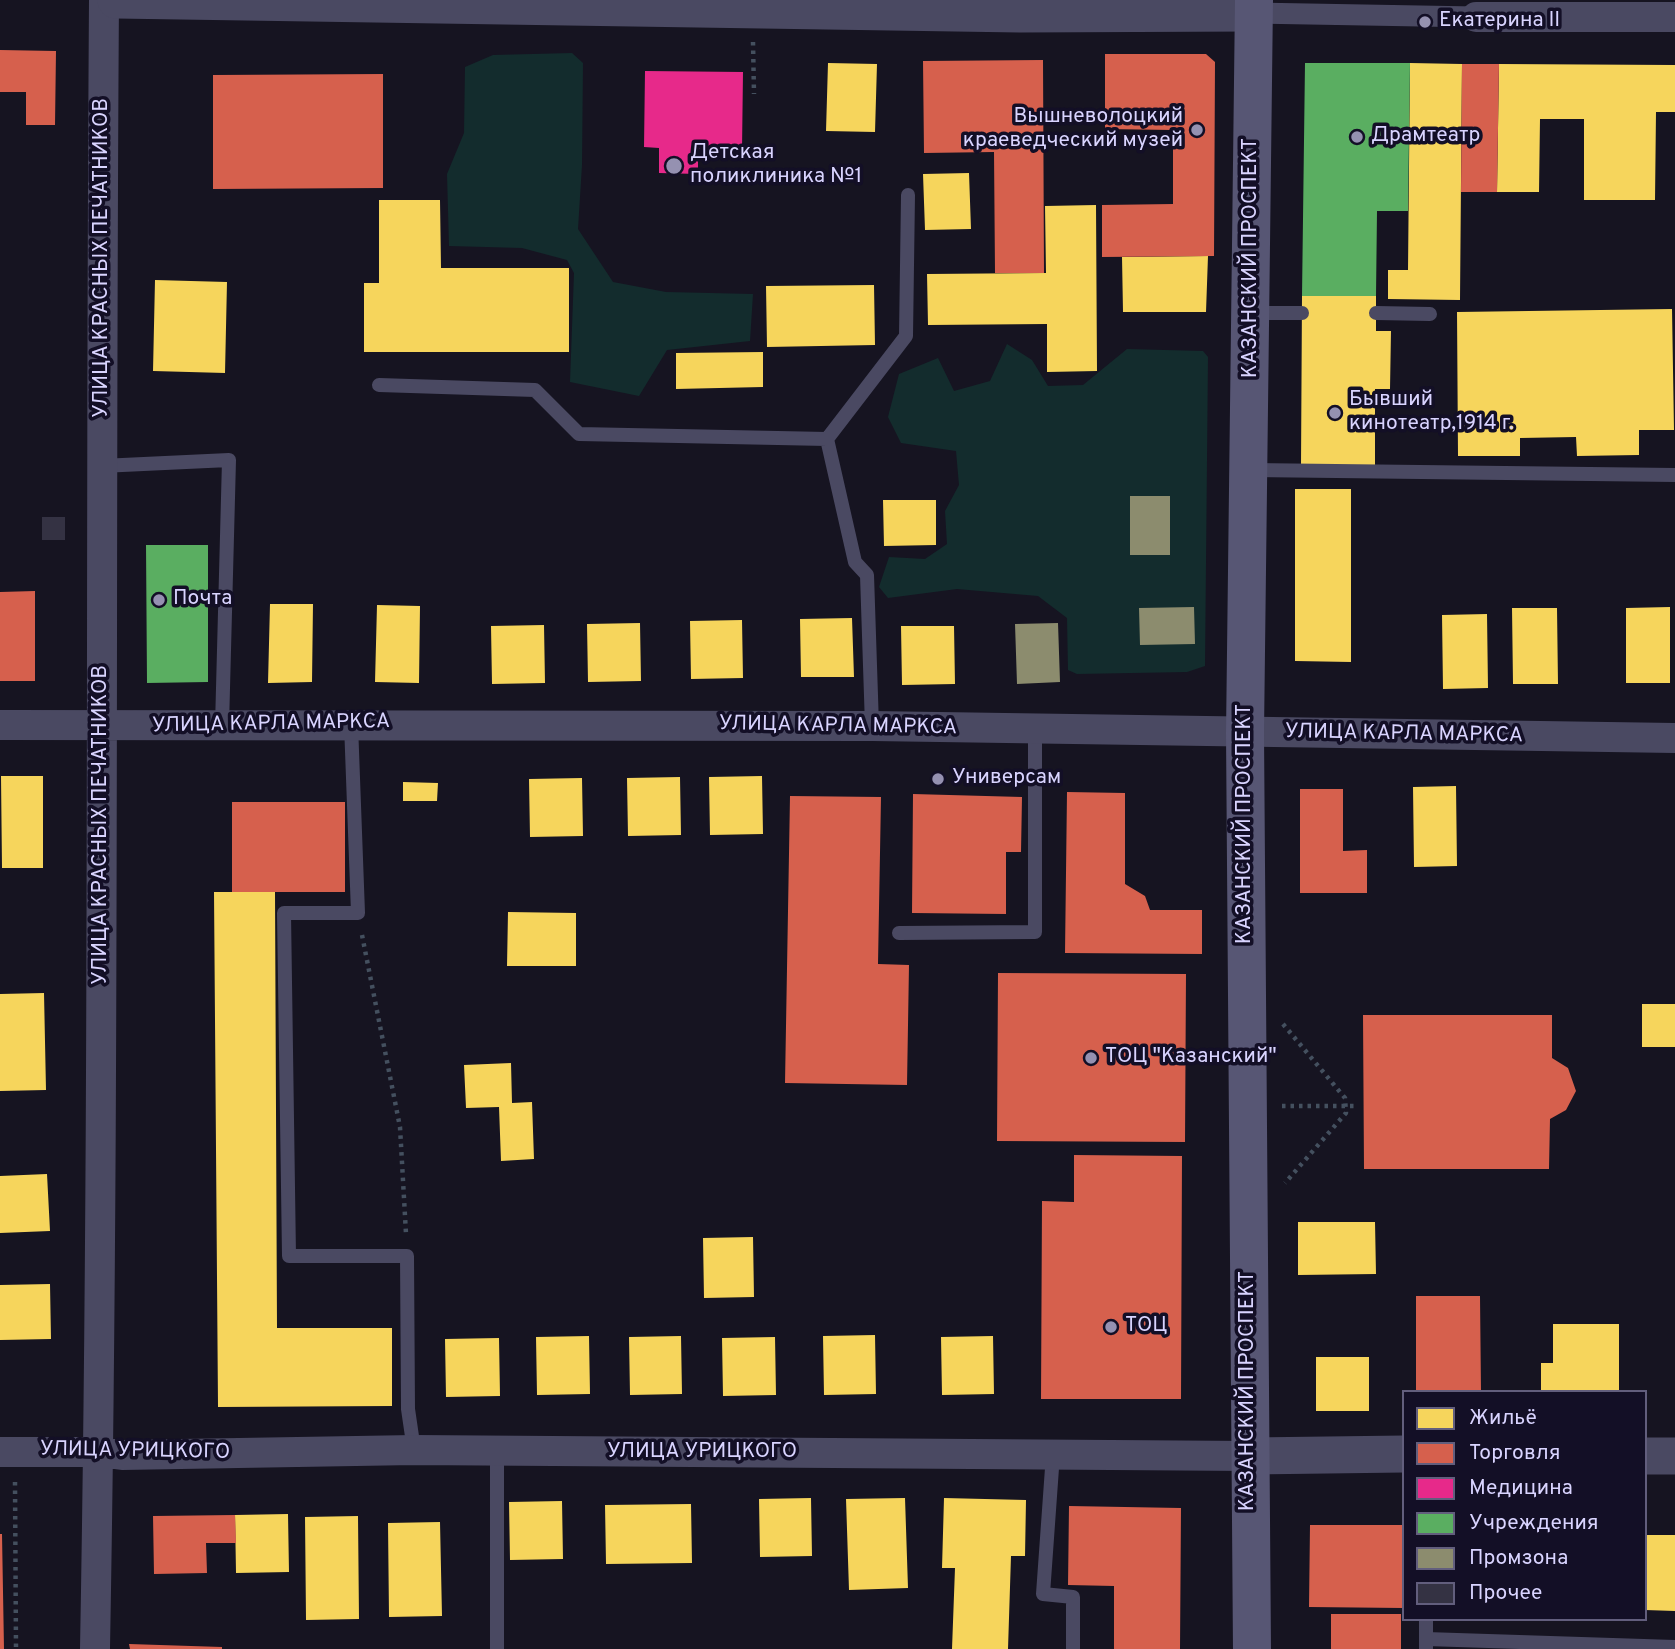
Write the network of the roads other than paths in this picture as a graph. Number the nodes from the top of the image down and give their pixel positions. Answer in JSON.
{"nodes":[{"id":1,"x":104,"y":0,"type":"edge"},
{"id":2,"x":116,"y":0,"type":"edge"},
{"id":3,"x":651,"y":4,"type":"edge"},
{"id":4,"x":969,"y":7,"type":"edge"},
{"id":5,"x":1254,"y":7,"type":"edge"},
{"id":6,"x":1476,"y":17,"type":"joint"},
{"id":7,"x":1675,"y":17,"type":"edge"},
{"id":8,"x":908,"y":195,"type":"dead end"},
{"id":9,"x":1252,"y":313,"type":"junction"},
{"id":10,"x":1302,"y":313,"type":"dead end"},
{"id":11,"x":1376,"y":313,"type":"dead end"},
{"id":12,"x":1430,"y":314,"type":"dead end"},
{"id":13,"x":379,"y":385,"type":"dead end"},
{"id":14,"x":827,"y":439,"type":"junction"},
{"id":15,"x":101,"y":466,"type":"junction"},
{"id":16,"x":1249,"y":470,"type":"junction"},
{"id":17,"x":1675,"y":475,"type":"edge"},
{"id":18,"x":351,"y":724,"type":"junction"},
{"id":19,"x":0,"y":725,"type":"edge"},
{"id":20,"x":222,"y":726,"type":"junction"},
{"id":21,"x":872,"y":726,"type":"junction"},
{"id":22,"x":104,"y":727,"type":"junction"},
{"id":23,"x":1035,"y":730,"type":"junction"},
{"id":24,"x":1245,"y":733,"type":"junction"},
{"id":25,"x":1675,"y":738,"type":"edge"},
{"id":26,"x":899,"y":933,"type":"dead end"},
{"id":27,"x":414,"y":1450,"type":"junction"},
{"id":28,"x":8,"y":1451,"type":"edge"},
{"id":29,"x":99,"y":1452,"type":"junction"},
{"id":30,"x":497,"y":1452,"type":"junction"},
{"id":31,"x":1053,"y":1454,"type":"junction"},
{"id":32,"x":1402,"y":1454,"type":"edge"},
{"id":33,"x":1250,"y":1456,"type":"junction"},
{"id":34,"x":1647,"y":1456,"type":"edge"},
{"id":35,"x":1675,"y":1456,"type":"edge"},
{"id":36,"x":1426,"y":1621,"type":"edge"},
{"id":37,"x":1426,"y":1644,"type":"edge"},
{"id":38,"x":1675,"y":1647,"type":"edge"},
{"id":39,"x":95,"y":1649,"type":"edge"},
{"id":40,"x":497,"y":1649,"type":"edge"},
{"id":41,"x":1073,"y":1649,"type":"edge"},
{"id":42,"x":1252,"y":1649,"type":"edge"}],
"edges":[{"from":1,"to":15,"type":"street","name":"УЛИЦА КРАСНЫХ ПЕЧАТНИКОВ"},
{"from":2,"to":3,"type":"street"},
{"from":3,"to":4,"type":"street"},
{"from":4,"to":5,"type":"street"},
{"from":5,"to":6,"type":"street"},
{"from":5,"to":9,"type":"main road","name":"КАЗАНСКИЙ ПРОСПЕКТ"},
{"from":6,"to":7,"type":"street"},
{"from":8,"to":14,"type":"lane"},
{"from":9,"to":10,"type":"lane"},
{"from":9,"to":16,"type":"main road","name":"КАЗАНСКИЙ ПРОСПЕКТ"},
{"from":11,"to":12,"type":"lane"},
{"from":13,"to":14,"type":"lane"},
{"from":14,"to":21,"type":"lane"},
{"from":15,"to":20,"type":"lane"},
{"from":15,"to":22,"type":"street","name":"УЛИЦА КРАСНЫХ ПЕЧАТНИКОВ"},
{"from":16,"to":17,"type":"lane"},
{"from":16,"to":24,"type":"main road","name":"КАЗАНСКИЙ ПРОСПЕКТ"},
{"from":18,"to":20,"type":"street","name":"УЛИЦА КАРЛА МАРКСА"},
{"from":18,"to":21,"type":"street","name":"УЛИЦА КАРЛА МАРКСА"},
{"from":18,"to":27,"type":"lane"},
{"from":19,"to":22,"type":"street","name":"УЛИЦА КАРЛА МАРКСА"},
{"from":20,"to":22,"type":"street","name":"УЛИЦА КАРЛА МАРКСА"},
{"from":21,"to":23,"type":"street","name":"УЛИЦА КАРЛА МАРКСА"},
{"from":22,"to":29,"type":"street","name":"УЛИЦА КРАСНЫХ ПЕЧАТНИКОВ"},
{"from":23,"to":24,"type":"street","name":"УЛИЦА КАРЛА МАРКСА"},
{"from":23,"to":26,"type":"lane"},
{"from":24,"to":25,"type":"street","name":"УЛИЦА КАРЛА МАРКСА"},
{"from":24,"to":33,"type":"main road","name":"КАЗАНСКИЙ ПРОСПЕКТ"},
{"from":27,"to":29,"type":"street","name":"УЛИЦА УРИЦКОГО"},
{"from":27,"to":30,"type":"street","name":"УЛИЦА УРИЦКОГО"},
{"from":28,"to":29,"type":"street","name":"УЛИЦА УРИЦКОГО"},
{"from":29,"to":39,"type":"street","name":"УЛИЦА КРАСНЫХ ПЕЧАТНИКОВ"},
{"from":30,"to":31,"type":"street","name":"УЛИЦА УРИЦКОГО"},
{"from":30,"to":40,"type":"lane"},
{"from":31,"to":33,"type":"street","name":"УЛИЦА УРИЦКОГО"},
{"from":31,"to":41,"type":"lane"},
{"from":32,"to":33,"type":"street","name":"УЛИЦА УРИЦКОГО"},
{"from":33,"to":42,"type":"main road","name":"КАЗАНСКИЙ ПРОСПЕКТ"},
{"from":34,"to":35,"type":"street"},
{"from":36,"to":37,"type":"lane"},
{"from":37,"to":38,"type":"lane"}]}
